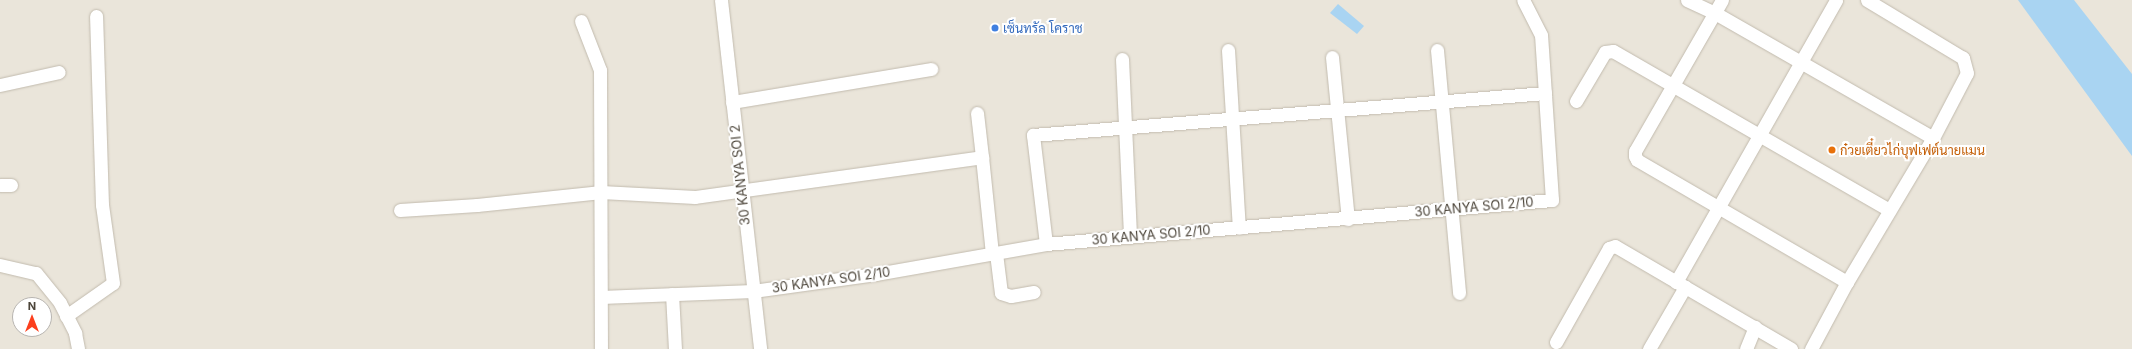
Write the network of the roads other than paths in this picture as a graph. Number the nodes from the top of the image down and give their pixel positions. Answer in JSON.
{"nodes":[{"id":1,"x":721,"y":0,"type":"edge"},
{"id":2,"x":1523,"y":0,"type":"edge"},
{"id":3,"x":1687,"y":0,"type":"edge"},
{"id":4,"x":1722,"y":0,"type":"edge"},
{"id":5,"x":1836,"y":0,"type":"edge"},
{"id":6,"x":1868,"y":0,"type":"edge"},
{"id":7,"x":1715,"y":13,"type":"junction"},
{"id":8,"x":96,"y":16,"type":"dead end"},
{"id":9,"x":581,"y":21,"type":"dead end"},
{"id":10,"x":1228,"y":50,"type":"dead end"},
{"id":11,"x":1437,"y":50,"type":"dead end"},
{"id":12,"x":1332,"y":57,"type":"dead end"},
{"id":13,"x":1122,"y":59,"type":"dead end"},
{"id":14,"x":1802,"y":62,"type":"junction"},
{"id":15,"x":932,"y":69,"type":"dead end"},
{"id":16,"x":59,"y":72,"type":"dead end"},
{"id":17,"x":0,"y":85,"type":"edge"},
{"id":18,"x":1674,"y":86,"type":"junction"},
{"id":19,"x":1545,"y":93,"type":"junction"},
{"id":20,"x":1442,"y":101,"type":"junction"},
{"id":21,"x":1576,"y":101,"type":"dead end"},
{"id":22,"x":732,"y":102,"type":"junction"},
{"id":23,"x":1338,"y":110,"type":"junction"},
{"id":24,"x":977,"y":113,"type":"dead end"},
{"id":25,"x":1234,"y":118,"type":"junction"},
{"id":26,"x":1126,"y":127,"type":"junction"},
{"id":27,"x":1760,"y":134,"type":"junction"},
{"id":28,"x":1933,"y":138,"type":"junction"},
{"id":29,"x":982,"y":157,"type":"junction"},
{"id":30,"x":601,"y":192,"type":"junction"},
{"id":31,"x":741,"y":192,"type":"junction"},
{"id":32,"x":1717,"y":207,"type":"junction"},
{"id":33,"x":1452,"y":209,"type":"junction"},
{"id":34,"x":400,"y":210,"type":"dead end"},
{"id":35,"x":1890,"y":210,"type":"junction"},
{"id":36,"x":1348,"y":218,"type":"junction"},
{"id":37,"x":1239,"y":228,"type":"junction"},
{"id":38,"x":1130,"y":237,"type":"junction"},
{"id":39,"x":1046,"y":244,"type":"junction"},
{"id":40,"x":994,"y":254,"type":"junction"},
{"id":41,"x":0,"y":265,"type":"edge"},
{"id":42,"x":1847,"y":282,"type":"junction"},
{"id":43,"x":1681,"y":284,"type":"junction"},
{"id":44,"x":753,"y":291,"type":"junction"},
{"id":45,"x":1034,"y":292,"type":"dead end"},
{"id":46,"x":1459,"y":293,"type":"dead end"},
{"id":47,"x":672,"y":294,"type":"junction"},
{"id":48,"x":601,"y":297,"type":"junction"},
{"id":49,"x":66,"y":316,"type":"junction"},
{"id":50,"x":1755,"y":327,"type":"junction"},
{"id":51,"x":1556,"y":342,"type":"dead end"},
{"id":52,"x":78,"y":349,"type":"edge"},
{"id":53,"x":601,"y":349,"type":"edge"},
{"id":54,"x":675,"y":349,"type":"edge"},
{"id":55,"x":760,"y":349,"type":"edge"},
{"id":56,"x":1649,"y":349,"type":"edge"},
{"id":57,"x":1746,"y":349,"type":"edge"},
{"id":58,"x":1791,"y":349,"type":"edge"},
{"id":59,"x":1811,"y":349,"type":"edge"}],
"edges":[{"from":1,"to":22,"type":"street","name":"30 KANYA SOI 2"},
{"from":2,"to":19,"type":"street"},
{"from":3,"to":7,"type":"street"},
{"from":4,"to":7,"type":"street"},
{"from":5,"to":14,"type":"street"},
{"from":6,"to":28,"type":"street"},
{"from":7,"to":14,"type":"street"},
{"from":7,"to":18,"type":"street"},
{"from":8,"to":49,"type":"street"},
{"from":9,"to":30,"type":"street"},
{"from":10,"to":25,"type":"street"},
{"from":11,"to":20,"type":"street"},
{"from":12,"to":23,"type":"street"},
{"from":13,"to":26,"type":"street"},
{"from":14,"to":27,"type":"street"},
{"from":14,"to":28,"type":"street"},
{"from":15,"to":22,"type":"street"},
{"from":16,"to":17,"type":"street"},
{"from":18,"to":21,"type":"street"},
{"from":18,"to":27,"type":"street"},
{"from":18,"to":32,"type":"street"},
{"from":19,"to":20,"type":"street"},
{"from":19,"to":33,"type":"street","name":"30 KANYA SOI 2/10"},
{"from":20,"to":23,"type":"street"},
{"from":20,"to":33,"type":"street"},
{"from":22,"to":31,"type":"street","name":"30 KANYA SOI 2"},
{"from":23,"to":25,"type":"street"},
{"from":23,"to":36,"type":"street"},
{"from":24,"to":29,"type":"street"},
{"from":25,"to":26,"type":"street"},
{"from":25,"to":37,"type":"street"},
{"from":26,"to":38,"type":"street"},
{"from":26,"to":39,"type":"street"},
{"from":27,"to":32,"type":"street"},
{"from":27,"to":35,"type":"street"},
{"from":28,"to":35,"type":"street"},
{"from":29,"to":31,"type":"street"},
{"from":29,"to":40,"type":"street"},
{"from":30,"to":31,"type":"street"},
{"from":30,"to":34,"type":"street"},
{"from":30,"to":48,"type":"street"},
{"from":31,"to":44,"type":"street","name":"30 KANYA SOI 2"},
{"from":32,"to":42,"type":"street"},
{"from":32,"to":43,"type":"street"},
{"from":33,"to":36,"type":"street","name":"30 KANYA SOI 2/10"},
{"from":33,"to":46,"type":"street"},
{"from":35,"to":42,"type":"street"},
{"from":36,"to":37,"type":"street","name":"30 KANYA SOI 2/10"},
{"from":37,"to":38,"type":"street","name":"30 KANYA SOI 2/10"},
{"from":38,"to":39,"type":"street","name":"30 KANYA SOI 2/10"},
{"from":39,"to":40,"type":"street","name":"30 KANYA SOI 2/10"},
{"from":40,"to":44,"type":"street","name":"30 KANYA SOI 2/10"},
{"from":40,"to":45,"type":"street"},
{"from":41,"to":49,"type":"street"},
{"from":42,"to":59,"type":"street"},
{"from":43,"to":50,"type":"street"},
{"from":43,"to":51,"type":"street"},
{"from":43,"to":56,"type":"street"},
{"from":44,"to":47,"type":"street","name":"30 KANYA SOI 2/10"},
{"from":44,"to":55,"type":"street","name":"30 KANYA SOI 2"},
{"from":47,"to":48,"type":"street","name":"30 KANYA SOI 2/10"},
{"from":47,"to":54,"type":"street"},
{"from":48,"to":53,"type":"street"},
{"from":49,"to":52,"type":"street"},
{"from":50,"to":57,"type":"street"},
{"from":50,"to":58,"type":"street"}]}
